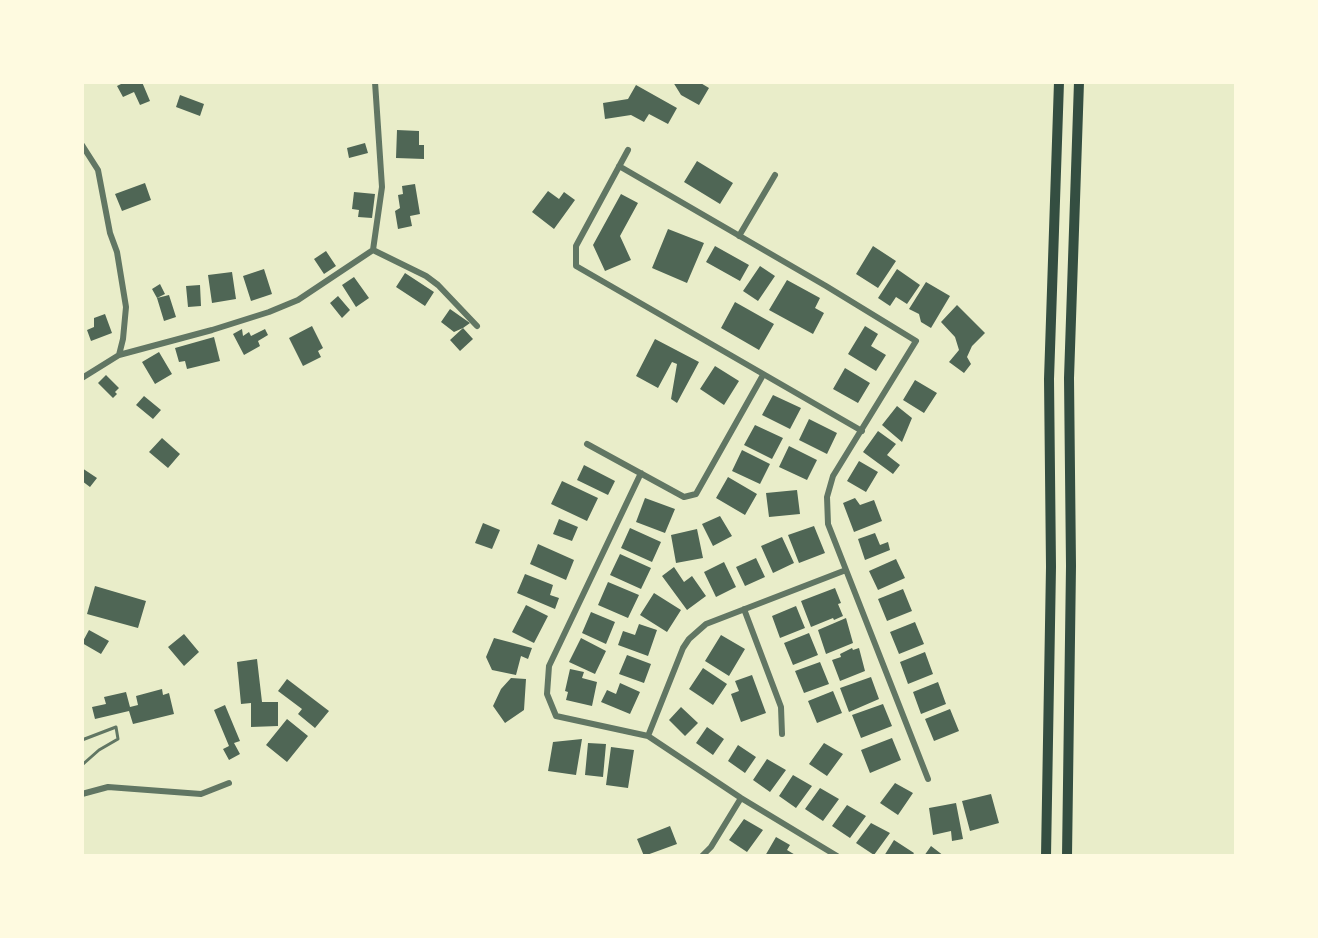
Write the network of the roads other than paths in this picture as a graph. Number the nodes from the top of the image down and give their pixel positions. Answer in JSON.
{"nodes":[{"id":1,"x":375,"y":82,"type":"edge"},
{"id":2,"x":1059,"y":82,"type":"edge"},
{"id":3,"x":1079,"y":82,"type":"edge"},
{"id":4,"x":82,"y":145,"type":"edge"},
{"id":5,"x":628,"y":150,"type":"dead end"},
{"id":6,"x":619,"y":166,"type":"junction"},
{"id":7,"x":775,"y":175,"type":"dead end"},
{"id":8,"x":739,"y":236,"type":"junction"},
{"id":9,"x":373,"y":250,"type":"junction"},
{"id":10,"x":477,"y":326,"type":"dead end"},
{"id":11,"x":119,"y":355,"type":"junction"},
{"id":12,"x":763,"y":375,"type":"junction"},
{"id":13,"x":82,"y":378,"type":"edge"},
{"id":14,"x":862,"y":431,"type":"junction"},
{"id":15,"x":587,"y":444,"type":"dead end"},
{"id":16,"x":641,"y":473,"type":"junction"},
{"id":17,"x":846,"y":570,"type":"junction"},
{"id":18,"x":744,"y":609,"type":"junction"},
{"id":19,"x":782,"y":734,"type":"dead end"},
{"id":20,"x":648,"y":736,"type":"junction"},
{"id":21,"x":82,"y":740,"type":"edge"},
{"id":22,"x":82,"y":765,"type":"edge"},
{"id":23,"x":928,"y":779,"type":"dead end"},
{"id":24,"x":229,"y":783,"type":"dead end"},
{"id":25,"x":82,"y":794,"type":"edge"},
{"id":26,"x":741,"y":798,"type":"junction"},
{"id":27,"x":702,"y":855,"type":"edge"},
{"id":28,"x":837,"y":855,"type":"edge"},
{"id":29,"x":1046,"y":855,"type":"edge"},
{"id":30,"x":1067,"y":855,"type":"edge"}],
"edges":[{"from":1,"to":9,"type":"street"},
{"from":2,"to":29,"type":"main road"},
{"from":3,"to":30,"type":"main road"},
{"from":4,"to":11,"type":"street"},
{"from":5,"to":6,"type":"street"},
{"from":6,"to":8,"type":"street"},
{"from":6,"to":12,"type":"street"},
{"from":7,"to":8,"type":"street"},
{"from":8,"to":14,"type":"street"},
{"from":9,"to":10,"type":"street"},
{"from":9,"to":11,"type":"street"},
{"from":11,"to":13,"type":"street"},
{"from":12,"to":14,"type":"street"},
{"from":12,"to":16,"type":"street"},
{"from":14,"to":17,"type":"street"},
{"from":15,"to":16,"type":"street"},
{"from":16,"to":20,"type":"street"},
{"from":17,"to":18,"type":"street"},
{"from":17,"to":23,"type":"street"},
{"from":18,"to":19,"type":"street"},
{"from":18,"to":20,"type":"street"},
{"from":20,"to":26,"type":"street"},
{"from":21,"to":22,"type":"lane"},
{"from":24,"to":25,"type":"street"},
{"from":26,"to":27,"type":"street"},
{"from":26,"to":28,"type":"street"}]}
